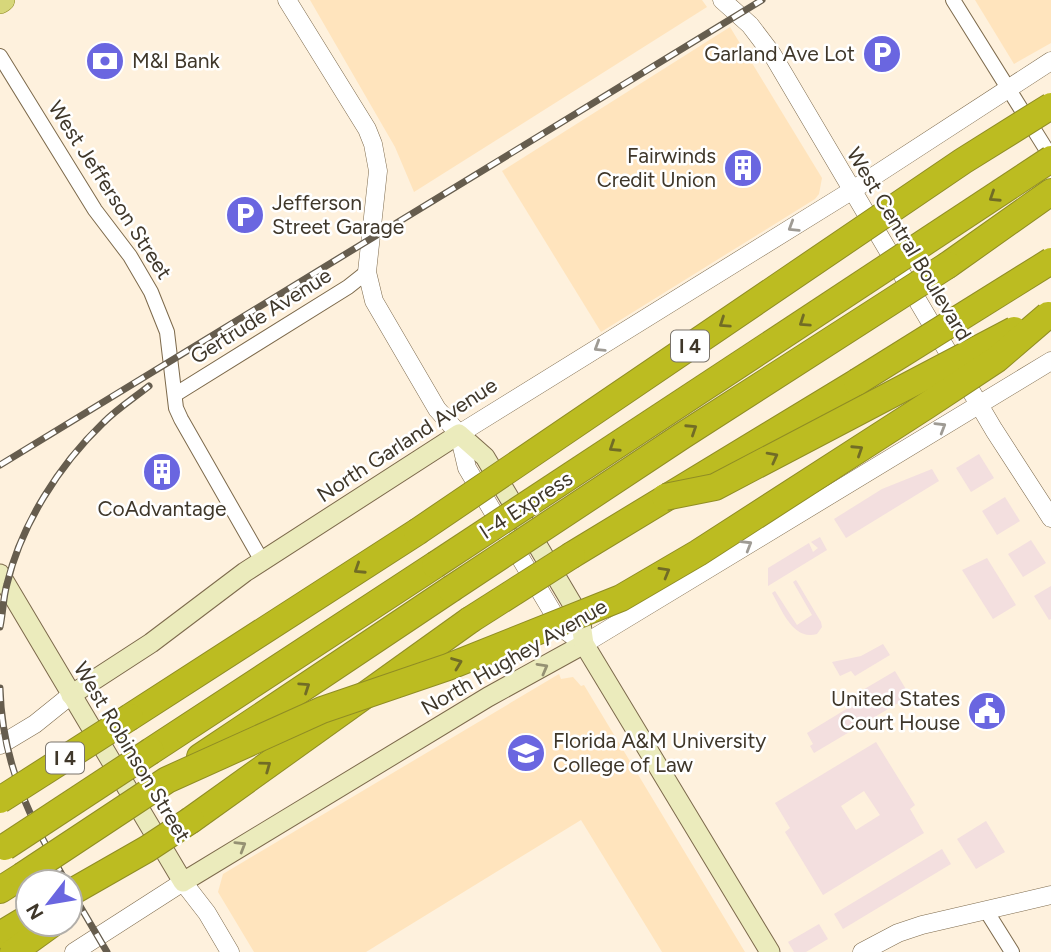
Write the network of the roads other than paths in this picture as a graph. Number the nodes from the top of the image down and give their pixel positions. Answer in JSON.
{"nodes":[{"id":1,"x":287,"y":0,"type":"edge"},
{"id":2,"x":722,"y":0,"type":"edge"},
{"id":3,"x":953,"y":0,"type":"edge"},
{"id":4,"x":0,"y":56,"type":"edge"},
{"id":5,"x":1051,"y":61,"type":"edge"},
{"id":6,"x":1008,"y":88,"type":"junction"},
{"id":7,"x":1051,"y":106,"type":"edge"},
{"id":8,"x":1051,"y":158,"type":"edge"},
{"id":9,"x":851,"y":191,"type":"junction"},
{"id":10,"x":1051,"y":192,"type":"edge"},
{"id":11,"x":1051,"y":204,"type":"edge"},
{"id":12,"x":1051,"y":261,"type":"edge"},
{"id":13,"x":948,"y":265,"type":"junction"},
{"id":14,"x":367,"y":272,"type":"junction"},
{"id":15,"x":1049,"y":314,"type":"edge"},
{"id":16,"x":1051,"y":361,"type":"edge"},
{"id":17,"x":176,"y":401,"type":"junction"},
{"id":18,"x":979,"y":405,"type":"junction"},
{"id":19,"x":459,"y":434,"type":"junction"},
{"id":20,"x":664,"y":497,"type":"junction"},
{"id":21,"x":1051,"y":518,"type":"edge"},
{"id":22,"x":262,"y":561,"type":"junction"},
{"id":23,"x":0,"y":574,"type":"edge"},
{"id":24,"x":584,"y":644,"type":"junction"},
{"id":25,"x":71,"y":695,"type":"junction"},
{"id":26,"x":0,"y":745,"type":"edge"},
{"id":27,"x":167,"y":779,"type":"junction"},
{"id":28,"x":0,"y":800,"type":"edge"},
{"id":29,"x":2,"y":848,"type":"edge"},
{"id":30,"x":147,"y":849,"type":"junction"},
{"id":31,"x":183,"y":882,"type":"junction"},
{"id":32,"x":11,"y":883,"type":"edge"},
{"id":33,"x":84,"y":885,"type":"edge"},
{"id":34,"x":1051,"y":895,"type":"edge"},
{"id":35,"x":84,"y":899,"type":"edge"},
{"id":36,"x":987,"y":912,"type":"junction"},
{"id":37,"x":32,"y":938,"type":"edge"},
{"id":38,"x":13,"y":952,"type":"edge"},
{"id":39,"x":74,"y":952,"type":"edge"},
{"id":40,"x":230,"y":952,"type":"edge"},
{"id":41,"x":770,"y":952,"type":"edge"},
{"id":42,"x":862,"y":952,"type":"edge"},
{"id":43,"x":1013,"y":952,"type":"edge"}],
"edges":[{"from":1,"to":14,"type":"street"},
{"from":2,"to":9,"type":"street","name":"West Central Boulevard"},
{"from":3,"to":6,"type":"street"},
{"from":4,"to":17,"type":"street","name":"West Jefferson Street"},
{"from":5,"to":6,"type":"street","name":"North Garland Avenue"},
{"from":6,"to":8,"type":"street"},
{"from":6,"to":9,"type":"street","name":"North Garland Avenue"},
{"from":7,"to":28,"type":"highway","number":"I 4","one_way":true,"bridge":true},
{"from":8,"to":29,"type":"highway","name":"I-4 Express","one_way":true,"bridge":true},
{"from":9,"to":18,"type":"street","name":"West Central Boulevard"},
{"from":9,"to":19,"type":"street","name":"North Garland Avenue","one_way":true},
{"from":10,"to":13,"type":"highway"},
{"from":11,"to":13,"type":"highway","name":"I-4 Express"},
{"from":12,"to":20,"type":"highway","bridge":true},
{"from":27,"to":13,"type":"highway","name":"I-4 Express","one_way":true,"bridge":true},
{"from":14,"to":17,"type":"street","name":"Gertrude Avenue"},
{"from":14,"to":19,"type":"street"},
{"from":20,"to":15,"type":"highway","one_way":true,"bridge":true},
{"from":27,"to":15,"type":"highway","one_way":true,"bridge":true},
{"from":16,"to":18,"type":"street","name":"North Hughey Avenue"},
{"from":17,"to":22,"type":"street","name":"West Jefferson Street"},
{"from":18,"to":21,"type":"street","name":"West Central Boulevard"},
{"from":24,"to":18,"type":"street","name":"North Hughey Avenue","one_way":true},
{"from":19,"to":22,"type":"main road","name":"North Garland Avenue"},
{"from":19,"to":24,"type":"main road"},
{"from":30,"to":20,"type":"highway","one_way":true,"bridge":true},
{"from":22,"to":25,"type":"main road","name":"North Garland Avenue"},
{"from":23,"to":25,"type":"main road","name":"West Robinson Street"},
{"from":31,"to":24,"type":"main road","name":"North Hughey Avenue","one_way":true},
{"from":24,"to":41,"type":"main road"},
{"from":25,"to":26,"type":"street","name":"North Garland Avenue"},
{"from":25,"to":31,"type":"main road","name":"West Robinson Street"},
{"from":27,"to":32,"type":"highway","name":"I-4 Express","bridge":true},
{"from":30,"to":33,"type":"highway","bridge":true},
{"from":30,"to":35,"type":"highway","bridge":true},
{"from":31,"to":39,"type":"street","name":"North Hughey Avenue"},
{"from":31,"to":40,"type":"street","name":"West Robinson Street"},
{"from":34,"to":36,"type":"street"},
{"from":36,"to":42,"type":"street"},
{"from":36,"to":43,"type":"street"},
{"from":37,"to":38,"type":"highway"}]}
